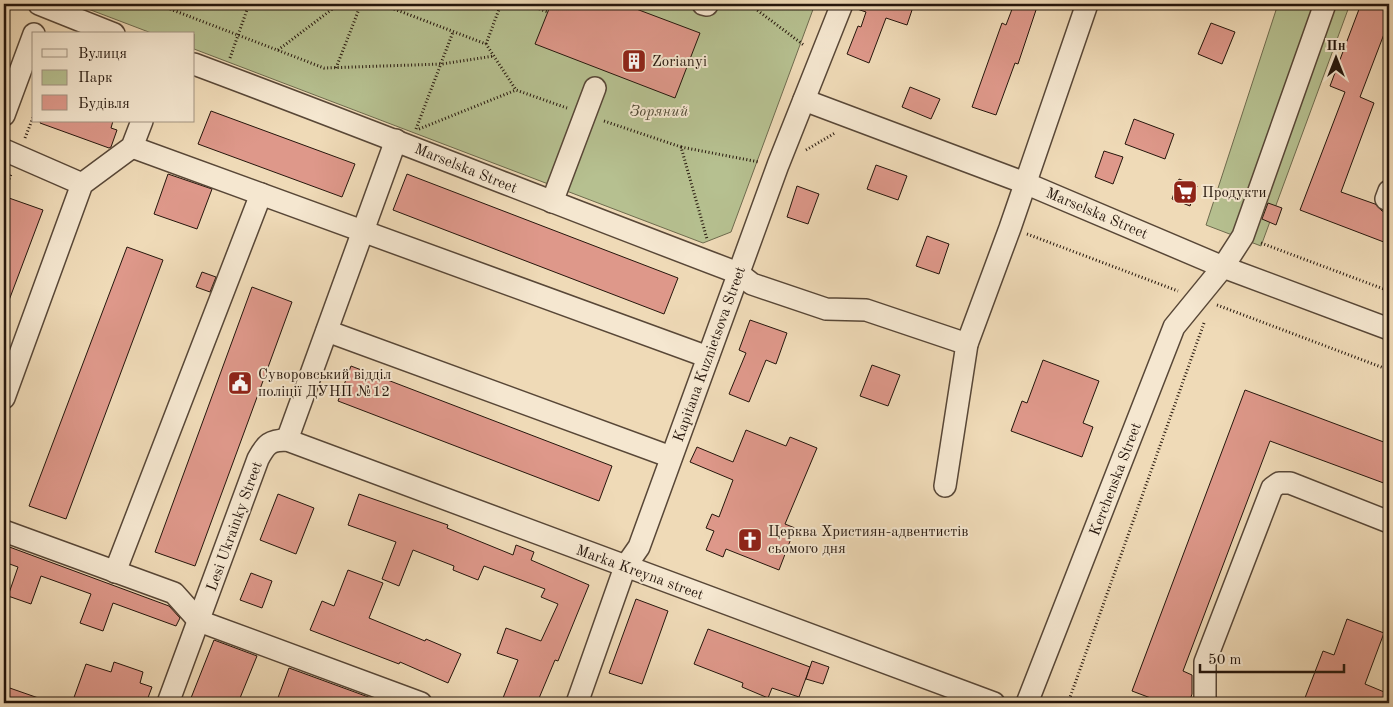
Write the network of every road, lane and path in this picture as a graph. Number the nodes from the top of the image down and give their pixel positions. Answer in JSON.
{"nodes":[{"id":1,"x":43,"y":4,"type":"edge"},
{"id":2,"x":157,"y":4,"type":"edge"},
{"id":3,"x":249,"y":4,"type":"edge"},
{"id":4,"x":339,"y":4,"type":"edge"},
{"id":5,"x":361,"y":4,"type":"edge"},
{"id":6,"x":381,"y":4,"type":"edge"},
{"id":7,"x":501,"y":4,"type":"edge"},
{"id":8,"x":526,"y":4,"type":"edge"},
{"id":9,"x":749,"y":4,"type":"edge"},
{"id":10,"x":842,"y":4,"type":"edge"},
{"id":11,"x":1086,"y":4,"type":"edge"},
{"id":12,"x":1326,"y":4,"type":"edge"},
{"id":13,"x":548,"y":12,"type":"dead end"},
{"id":14,"x":35,"y":32,"type":"edge"},
{"id":15,"x":109,"y":32,"type":"edge"},
{"id":16,"x":453,"y":32,"type":"junction"},
{"id":17,"x":238,"y":36,"type":"junction"},
{"id":18,"x":32,"y":39,"type":"edge"},
{"id":19,"x":486,"y":44,"type":"junction"},
{"id":20,"x":277,"y":50,"type":"junction"},
{"id":21,"x":494,"y":56,"type":"junction"},
{"id":22,"x":821,"y":58,"type":"junction"},
{"id":23,"x":195,"y":64,"type":"edge"},
{"id":24,"x":442,"y":64,"type":"junction"},
{"id":25,"x":336,"y":68,"type":"junction"},
{"id":26,"x":224,"y":76,"type":"junction"},
{"id":27,"x":595,"y":88,"type":"dead end"},
{"id":28,"x":516,"y":90,"type":"junction"},
{"id":29,"x":804,"y":100,"type":"junction"},
{"id":30,"x":4,"y":115,"type":"edge"},
{"id":31,"x":585,"y":115,"type":"junction"},
{"id":32,"x":142,"y":122,"type":"edge"},
{"id":33,"x":841,"y":130,"type":"dead end"},
{"id":34,"x":396,"y":140,"type":"junction"},
{"id":35,"x":132,"y":147,"type":"junction"},
{"id":36,"x":680,"y":147,"type":"junction"},
{"id":37,"x":4,"y":150,"type":"edge"},
{"id":38,"x":805,"y":150,"type":"dead end"},
{"id":39,"x":778,"y":165,"type":"junction"},
{"id":40,"x":1025,"y":183,"type":"junction"},
{"id":41,"x":82,"y":184,"type":"junction"},
{"id":42,"x":1389,"y":191,"type":"edge"},
{"id":43,"x":261,"y":194,"type":"junction"},
{"id":44,"x":1389,"y":200,"type":"edge"},
{"id":45,"x":552,"y":202,"type":"junction"},
{"id":46,"x":364,"y":231,"type":"junction"},
{"id":47,"x":1243,"y":236,"type":"junction"},
{"id":48,"x":708,"y":242,"type":"dead end"},
{"id":49,"x":1223,"y":267,"type":"junction"},
{"id":50,"x":738,"y":273,"type":"junction"},
{"id":51,"x":1389,"y":291,"type":"edge"},
{"id":52,"x":1211,"y":303,"type":"dead end"},
{"id":53,"x":1389,"y":328,"type":"edge"},
{"id":54,"x":327,"y":331,"type":"junction"},
{"id":55,"x":967,"y":344,"type":"junction"},
{"id":56,"x":708,"y":357,"type":"junction"},
{"id":57,"x":1389,"y":370,"type":"edge"},
{"id":58,"x":4,"y":398,"type":"edge"},
{"id":59,"x":287,"y":440,"type":"junction"},
{"id":60,"x":671,"y":457,"type":"junction"},
{"id":61,"x":945,"y":486,"type":"dead end"},
{"id":62,"x":1389,"y":522,"type":"edge"},
{"id":63,"x":4,"y":532,"type":"edge"},
{"id":64,"x":625,"y":567,"type":"junction"},
{"id":65,"x":115,"y":572,"type":"junction"},
{"id":66,"x":198,"y":621,"type":"junction"},
{"id":67,"x":168,"y":703,"type":"edge"},
{"id":68,"x":421,"y":703,"type":"edge"},
{"id":69,"x":577,"y":703,"type":"edge"},
{"id":70,"x":994,"y":703,"type":"edge"},
{"id":71,"x":1028,"y":703,"type":"edge"},
{"id":72,"x":1205,"y":703,"type":"edge"}],
"edges":[{"from":1,"to":14,"type":"street"},
{"from":1,"to":15,"type":"street"},
{"from":2,"to":17,"type":"path"},
{"from":3,"to":17,"type":"path"},
{"from":4,"to":20,"type":"path"},
{"from":5,"to":25,"type":"path"},
{"from":6,"to":16,"type":"path"},
{"from":7,"to":19,"type":"path"},
{"from":8,"to":13,"type":"path"},
{"from":9,"to":22,"type":"path"},
{"from":10,"to":22,"type":"street","name":"Kapitana Kuznietsova Street"},
{"from":11,"to":40,"type":"street"},
{"from":12,"to":47,"type":"street","name":"Kerchenska Street"},
{"from":16,"to":19,"type":"path"},
{"from":16,"to":24,"type":"path"},
{"from":17,"to":20,"type":"path"},
{"from":17,"to":26,"type":"path"},
{"from":18,"to":30,"type":"street"},
{"from":19,"to":21,"type":"path"},
{"from":20,"to":25,"type":"path"},
{"from":21,"to":24,"type":"path"},
{"from":21,"to":28,"type":"path"},
{"from":22,"to":29,"type":"street","name":"Kapitana Kuznietsova Street"},
{"from":23,"to":26,"type":"street","name":"Marselska Street"},
{"from":24,"to":25,"type":"path"},
{"from":24,"to":28,"type":"path"},
{"from":26,"to":34,"type":"street","name":"Marselska Street"},
{"from":27,"to":31,"type":"street"},
{"from":28,"to":31,"type":"path"},
{"from":29,"to":39,"type":"street","name":"Kapitana Kuznietsova Street"},
{"from":29,"to":40,"type":"street","name":"Marselska Street"},
{"from":31,"to":36,"type":"path"},
{"from":31,"to":45,"type":"street"},
{"from":32,"to":35,"type":"street"},
{"from":33,"to":38,"type":"path"},
{"from":34,"to":45,"type":"street","name":"Marselska Street"},
{"from":34,"to":46,"type":"street"},
{"from":35,"to":41,"type":"street"},
{"from":35,"to":43,"type":"street"},
{"from":36,"to":39,"type":"path"},
{"from":36,"to":48,"type":"path"},
{"from":37,"to":41,"type":"street"},
{"from":39,"to":50,"type":"street","name":"Kapitana Kuznietsova Street"},
{"from":40,"to":49,"type":"street","name":"Marselska Street"},
{"from":40,"to":55,"type":"street"},
{"from":41,"to":58,"type":"street"},
{"from":42,"to":44,"type":"street"},
{"from":43,"to":46,"type":"street"},
{"from":43,"to":65,"type":"street"},
{"from":45,"to":50,"type":"street","name":"Marselska Street"},
{"from":46,"to":54,"type":"street"},
{"from":46,"to":56,"type":"street"},
{"from":47,"to":49,"type":"street","name":"Kerchenska Street"},
{"from":47,"to":51,"type":"path"},
{"from":49,"to":53,"type":"street","name":"Marselska Street"},
{"from":49,"to":71,"type":"street","name":"Kerchenska Street"},
{"from":50,"to":55,"type":"street","name":"Marselska Street"},
{"from":50,"to":56,"type":"street","name":"Kapitana Kuznietsova Street"},
{"from":52,"to":57,"type":"path"},
{"from":54,"to":59,"type":"street"},
{"from":54,"to":60,"type":"street"},
{"from":55,"to":61,"type":"street"},
{"from":56,"to":60,"type":"street","name":"Kapitana Kuznietsova Street"},
{"from":59,"to":64,"type":"street","name":"Marka Kreyna street"},
{"from":59,"to":66,"type":"street","name":"Lesi Ukrainky Street"},
{"from":60,"to":64,"type":"street","name":"Kapitana Kuznietsova Street"},
{"from":62,"to":72,"type":"street"},
{"from":63,"to":65,"type":"street"},
{"from":64,"to":69,"type":"street","name":"Kapitana Kuznietsova Street"},
{"from":64,"to":70,"type":"street","name":"Marka Kreyna street"},
{"from":65,"to":66,"type":"street"},
{"from":66,"to":67,"type":"street","name":"Lesi Ukrainky Street"},
{"from":66,"to":68,"type":"street"}]}
